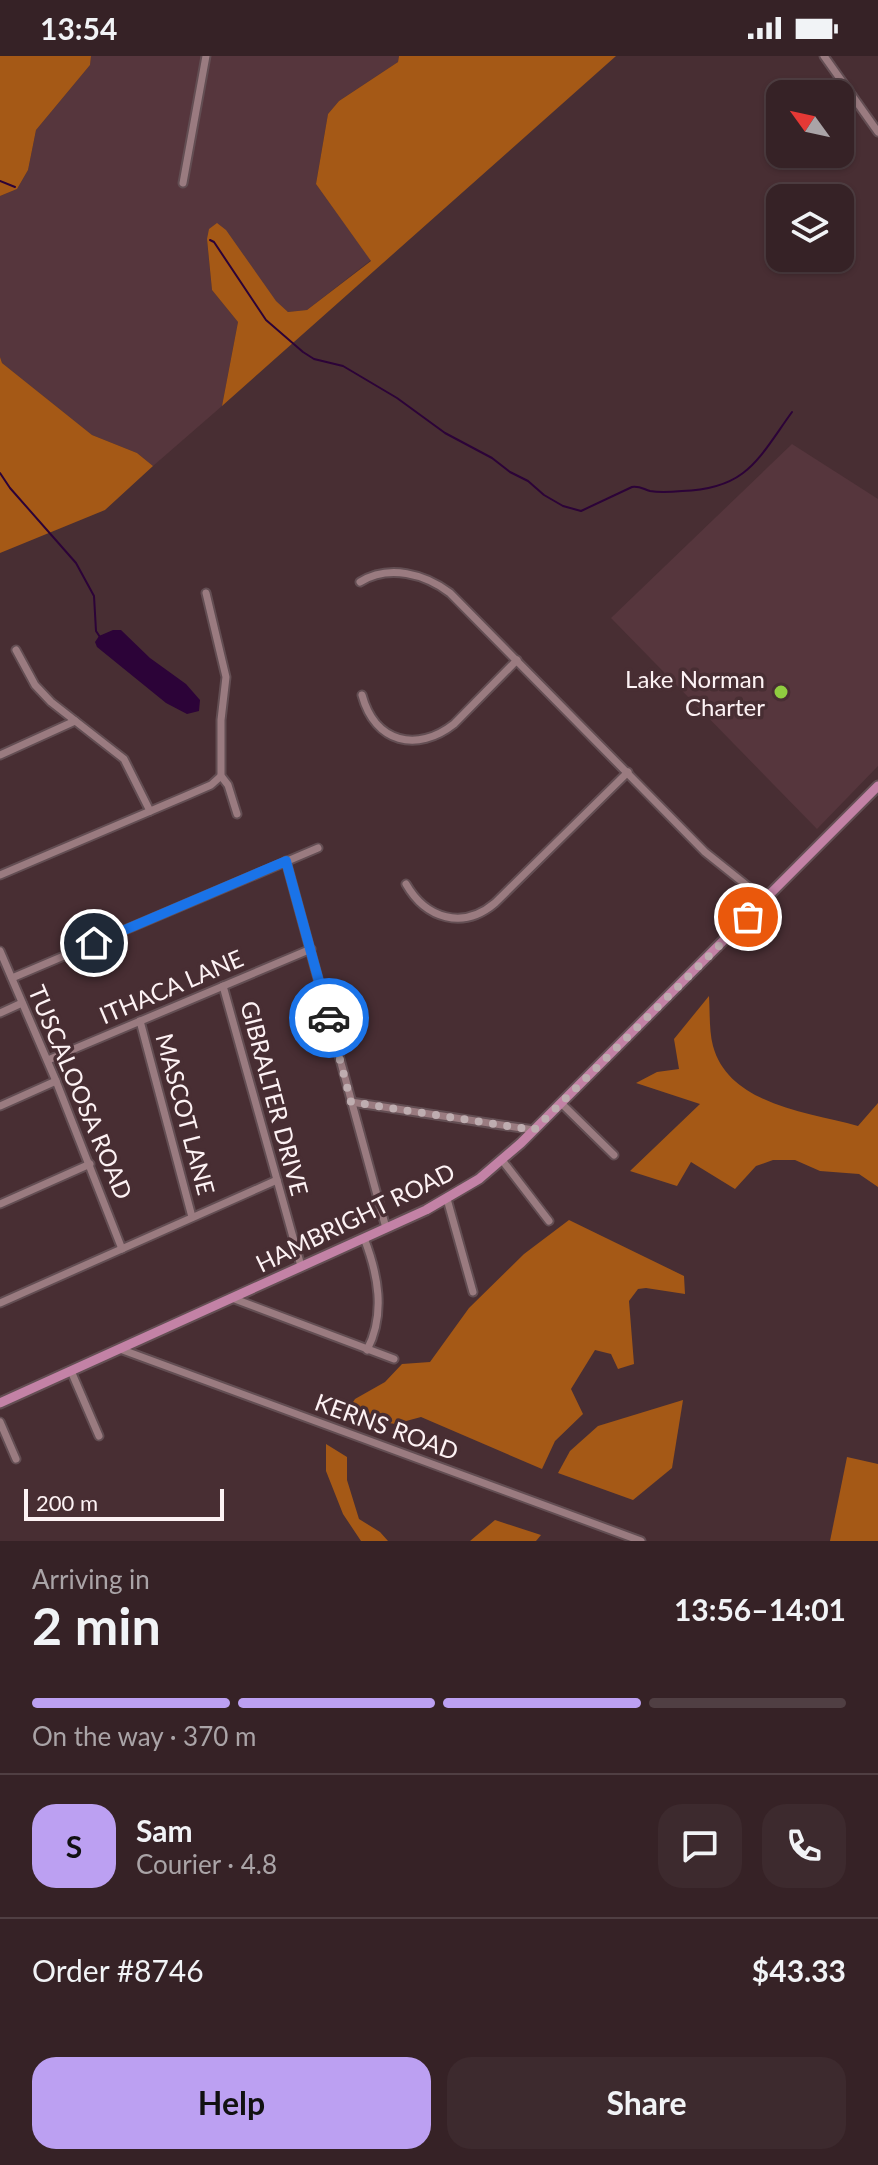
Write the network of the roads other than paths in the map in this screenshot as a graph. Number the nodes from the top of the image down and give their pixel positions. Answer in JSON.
{"nodes":[{"id":1,"x":206,"y":56,"type":"edge"},
{"id":2,"x":824,"y":56,"type":"edge"},
{"id":3,"x":878,"y":132,"type":"edge"},
{"id":4,"x":183,"y":183,"type":"dead end"},
{"id":5,"x":360,"y":582,"type":"dead end"},
{"id":6,"x":206,"y":593,"type":"dead end"},
{"id":7,"x":16,"y":650,"type":"dead end"},
{"id":8,"x":517,"y":660,"type":"junction"},
{"id":9,"x":362,"y":695,"type":"dead end"},
{"id":10,"x":75,"y":721,"type":"junction"},
{"id":11,"x":0,"y":755,"type":"edge"},
{"id":12,"x":628,"y":772,"type":"junction"},
{"id":13,"x":221,"y":776,"type":"junction"},
{"id":14,"x":878,"y":786,"type":"edge"},
{"id":15,"x":150,"y":811,"type":"junction"},
{"id":16,"x":237,"y":814,"type":"dead end"},
{"id":17,"x":318,"y":848,"type":"dead end"},
{"id":18,"x":286,"y":861,"type":"junction"},
{"id":19,"x":0,"y":875,"type":"edge"},
{"id":20,"x":406,"y":884,"type":"dead end"},
{"id":21,"x":765,"y":900,"type":"junction"},
{"id":22,"x":311,"y":949,"type":"junction"},
{"id":23,"x":0,"y":951,"type":"edge"},
{"id":24,"x":12,"y":978,"type":"junction"},
{"id":25,"x":223,"y":986,"type":"junction"},
{"id":26,"x":22,"y":1003,"type":"junction"},
{"id":27,"x":0,"y":1013,"type":"edge"},
{"id":28,"x":140,"y":1021,"type":"junction"},
{"id":29,"x":48,"y":1060,"type":"junction"},
{"id":30,"x":56,"y":1081,"type":"junction"},
{"id":31,"x":351,"y":1102,"type":"junction"},
{"id":32,"x":561,"y":1103,"type":"junction"},
{"id":33,"x":0,"y":1106,"type":"edge"},
{"id":34,"x":534,"y":1130,"type":"junction"},
{"id":35,"x":614,"y":1155,"type":"dead end"},
{"id":36,"x":502,"y":1160,"type":"junction"},
{"id":37,"x":90,"y":1164,"type":"junction"},
{"id":38,"x":277,"y":1180,"type":"junction"},
{"id":39,"x":447,"y":1199,"type":"junction"},
{"id":40,"x":0,"y":1204,"type":"edge"},
{"id":41,"x":192,"y":1217,"type":"junction"},
{"id":42,"x":549,"y":1221,"type":"dead end"},
{"id":43,"x":386,"y":1228,"type":"junction"},
{"id":44,"x":364,"y":1238,"type":"junction"},
{"id":45,"x":122,"y":1249,"type":"junction"},
{"id":46,"x":301,"y":1266,"type":"junction"},
{"id":47,"x":473,"y":1292,"type":"dead end"},
{"id":48,"x":232,"y":1298,"type":"junction"},
{"id":49,"x":0,"y":1303,"type":"edge"},
{"id":50,"x":120,"y":1349,"type":"junction"},
{"id":51,"x":367,"y":1350,"type":"junction"},
{"id":52,"x":394,"y":1359,"type":"dead end"},
{"id":53,"x":71,"y":1371,"type":"junction"},
{"id":54,"x":0,"y":1403,"type":"edge"},
{"id":55,"x":0,"y":1422,"type":"edge"},
{"id":56,"x":99,"y":1436,"type":"dead end"},
{"id":57,"x":16,"y":1459,"type":"dead end"},
{"id":58,"x":641,"y":1541,"type":"edge"}],
"edges":[{"from":1,"to":4,"type":"street"},
{"from":2,"to":3,"type":"street"},
{"from":5,"to":8,"type":"street"},
{"from":6,"to":13,"type":"street"},
{"from":7,"to":10,"type":"street"},
{"from":8,"to":9,"type":"street"},
{"from":8,"to":12,"type":"street"},
{"from":10,"to":11,"type":"street"},
{"from":10,"to":15,"type":"street"},
{"from":12,"to":20,"type":"street"},
{"from":12,"to":21,"type":"street"},
{"from":13,"to":15,"type":"street"},
{"from":13,"to":16,"type":"street"},
{"from":14,"to":21,"type":"main road","name":"HAMBRIGHT ROAD"},
{"from":15,"to":19,"type":"street"},
{"from":17,"to":18,"type":"street"},
{"from":18,"to":22,"type":"street"},
{"from":18,"to":24,"type":"street"},
{"from":21,"to":32,"type":"main road","name":"HAMBRIGHT ROAD"},
{"from":22,"to":25,"type":"street","name":"ITHACA LANE"},
{"from":22,"to":31,"type":"street"},
{"from":23,"to":24,"type":"street","name":"TUSCALOOSA ROAD"},
{"from":24,"to":26,"type":"street","name":"TUSCALOOSA ROAD"},
{"from":25,"to":28,"type":"street","name":"ITHACA LANE"},
{"from":25,"to":38,"type":"street","name":"GIBRALTER DRIVE"},
{"from":26,"to":27,"type":"street"},
{"from":26,"to":29,"type":"street","name":"TUSCALOOSA ROAD"},
{"from":28,"to":29,"type":"street","name":"ITHACA LANE"},
{"from":28,"to":41,"type":"street","name":"MASCOT LANE"},
{"from":29,"to":30,"type":"street","name":"TUSCALOOSA ROAD"},
{"from":30,"to":33,"type":"street"},
{"from":30,"to":37,"type":"street","name":"TUSCALOOSA ROAD"},
{"from":31,"to":34,"type":"street"},
{"from":31,"to":43,"type":"street"},
{"from":32,"to":34,"type":"main road","name":"HAMBRIGHT ROAD"},
{"from":32,"to":35,"type":"street"},
{"from":34,"to":36,"type":"main road","name":"HAMBRIGHT ROAD"},
{"from":36,"to":39,"type":"main road","name":"HAMBRIGHT ROAD"},
{"from":36,"to":42,"type":"street"},
{"from":37,"to":40,"type":"street"},
{"from":37,"to":45,"type":"street","name":"TUSCALOOSA ROAD"},
{"from":38,"to":41,"type":"street"},
{"from":38,"to":46,"type":"street","name":"GIBRALTER DRIVE"},
{"from":39,"to":43,"type":"main road","name":"HAMBRIGHT ROAD"},
{"from":39,"to":47,"type":"street"},
{"from":41,"to":45,"type":"street"},
{"from":43,"to":44,"type":"main road","name":"HAMBRIGHT ROAD"},
{"from":44,"to":46,"type":"main road","name":"HAMBRIGHT ROAD"},
{"from":44,"to":51,"type":"street"},
{"from":45,"to":49,"type":"street"},
{"from":46,"to":48,"type":"main road","name":"HAMBRIGHT ROAD"},
{"from":48,"to":50,"type":"main road","name":"HAMBRIGHT ROAD"},
{"from":48,"to":51,"type":"street"},
{"from":50,"to":53,"type":"main road","name":"HAMBRIGHT ROAD"},
{"from":50,"to":58,"type":"street","name":"KERNS ROAD"},
{"from":51,"to":52,"type":"street"},
{"from":53,"to":54,"type":"main road","name":"HAMBRIGHT ROAD"},
{"from":53,"to":56,"type":"street"},
{"from":55,"to":57,"type":"street"}]}
